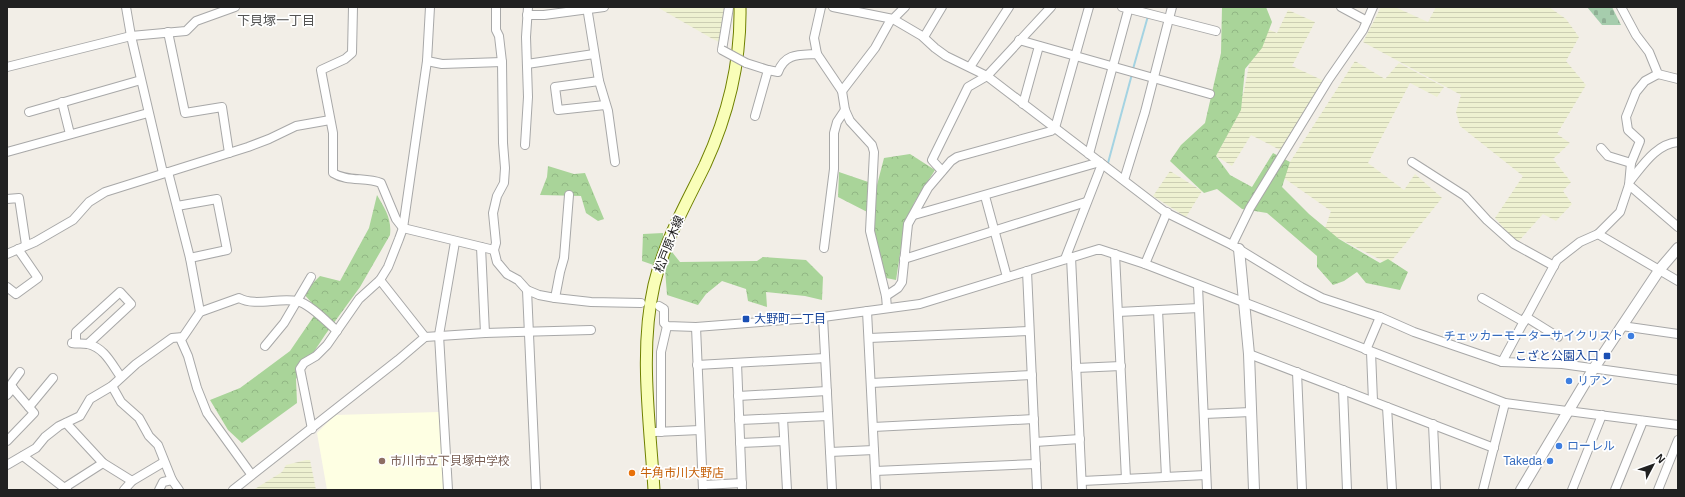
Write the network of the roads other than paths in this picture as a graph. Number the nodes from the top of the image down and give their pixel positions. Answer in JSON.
{"nodes":[{"id":1,"x":126,"y":7,"type":"edge"},
{"id":2,"x":235,"y":7,"type":"edge"},
{"id":3,"x":353,"y":7,"type":"edge"},
{"id":4,"x":430,"y":7,"type":"edge"},
{"id":5,"x":496,"y":7,"type":"edge"},
{"id":6,"x":604,"y":7,"type":"edge"},
{"id":7,"x":729,"y":7,"type":"edge"},
{"id":8,"x":740,"y":7,"type":"edge"},
{"id":9,"x":821,"y":7,"type":"edge"},
{"id":10,"x":832,"y":7,"type":"edge"},
{"id":11,"x":942,"y":7,"type":"edge"},
{"id":12,"x":1009,"y":7,"type":"edge"},
{"id":13,"x":1051,"y":7,"type":"edge"},
{"id":14,"x":1089,"y":7,"type":"edge"},
{"id":15,"x":1172,"y":7,"type":"edge"},
{"id":16,"x":1341,"y":7,"type":"edge"},
{"id":17,"x":1374,"y":7,"type":"edge"},
{"id":18,"x":1621,"y":7,"type":"edge"},
{"id":19,"x":588,"y":8,"type":"edge"},
{"id":20,"x":902,"y":8,"type":"edge"},
{"id":21,"x":1127,"y":8,"type":"edge"},
{"id":22,"x":527,"y":11,"type":"edge"},
{"id":23,"x":893,"y":19,"type":"junction"},
{"id":24,"x":1168,"y":19,"type":"junction"},
{"id":25,"x":1367,"y":21,"type":"junction"},
{"id":26,"x":1216,"y":31,"type":"dead end"},
{"id":27,"x":168,"y":32,"type":"junction"},
{"id":28,"x":131,"y":36,"type":"junction"},
{"id":29,"x":924,"y":37,"type":"junction"},
{"id":30,"x":1019,"y":40,"type":"junction"},
{"id":31,"x":1039,"y":46,"type":"junction"},
{"id":32,"x":594,"y":54,"type":"junction"},
{"id":33,"x":817,"y":54,"type":"junction"},
{"id":34,"x":1076,"y":56,"type":"junction"},
{"id":35,"x":427,"y":62,"type":"junction"},
{"id":36,"x":502,"y":62,"type":"junction"},
{"id":37,"x":527,"y":64,"type":"junction"},
{"id":38,"x":1113,"y":66,"type":"junction"},
{"id":39,"x":7,"y":67,"type":"edge"},
{"id":40,"x":970,"y":67,"type":"junction"},
{"id":41,"x":768,"y":70,"type":"junction"},
{"id":42,"x":1658,"y":74,"type":"junction"},
{"id":43,"x":987,"y":76,"type":"junction"},
{"id":44,"x":1154,"y":78,"type":"junction"},
{"id":45,"x":1678,"y":79,"type":"edge"},
{"id":46,"x":140,"y":80,"type":"junction"},
{"id":47,"x":599,"y":81,"type":"junction"},
{"id":48,"x":842,"y":91,"type":"junction"},
{"id":49,"x":1210,"y":94,"type":"dead end"},
{"id":50,"x":62,"y":102,"type":"junction"},
{"id":51,"x":1023,"y":104,"type":"junction"},
{"id":52,"x":605,"y":105,"type":"junction"},
{"id":53,"x":845,"y":110,"type":"junction"},
{"id":54,"x":29,"y":112,"type":"dead end"},
{"id":55,"x":148,"y":113,"type":"junction"},
{"id":56,"x":755,"y":116,"type":"dead end"},
{"id":57,"x":330,"y":120,"type":"junction"},
{"id":58,"x":1055,"y":128,"type":"junction"},
{"id":59,"x":70,"y":134,"type":"junction"},
{"id":60,"x":1674,"y":142,"type":"edge"},
{"id":61,"x":526,"y":145,"type":"dead end"},
{"id":62,"x":1601,"y":148,"type":"dead end"},
{"id":63,"x":1678,"y":149,"type":"edge"},
{"id":64,"x":7,"y":152,"type":"edge"},
{"id":65,"x":229,"y":153,"type":"junction"},
{"id":66,"x":1089,"y":154,"type":"junction"},
{"id":67,"x":615,"y":162,"type":"dead end"},
{"id":68,"x":1412,"y":162,"type":"dead end"},
{"id":69,"x":1101,"y":163,"type":"junction"},
{"id":70,"x":1631,"y":163,"type":"junction"},
{"id":71,"x":942,"y":171,"type":"junction"},
{"id":72,"x":165,"y":173,"type":"junction"},
{"id":73,"x":1124,"y":180,"type":"junction"},
{"id":74,"x":1629,"y":183,"type":"junction"},
{"id":75,"x":569,"y":195,"type":"dead end"},
{"id":76,"x":985,"y":196,"type":"junction"},
{"id":77,"x":7,"y":199,"type":"edge"},
{"id":78,"x":1086,"y":202,"type":"junction"},
{"id":79,"x":177,"y":206,"type":"junction"},
{"id":80,"x":1167,"y":212,"type":"junction"},
{"id":81,"x":914,"y":215,"type":"junction"},
{"id":82,"x":1678,"y":227,"type":"edge"},
{"id":83,"x":403,"y":228,"type":"junction"},
{"id":84,"x":994,"y":231,"type":"junction"},
{"id":85,"x":1598,"y":234,"type":"junction"},
{"id":86,"x":455,"y":242,"type":"junction"},
{"id":87,"x":22,"y":247,"type":"junction"},
{"id":88,"x":481,"y":247,"type":"junction"},
{"id":89,"x":1236,"y":247,"type":"junction"},
{"id":90,"x":824,"y":248,"type":"dead end"},
{"id":91,"x":1678,"y":248,"type":"edge"},
{"id":92,"x":494,"y":250,"type":"junction"},
{"id":93,"x":7,"y":254,"type":"edge"},
{"id":94,"x":1115,"y":254,"type":"junction"},
{"id":95,"x":190,"y":258,"type":"junction"},
{"id":96,"x":1068,"y":258,"type":"junction"},
{"id":97,"x":904,"y":259,"type":"junction"},
{"id":98,"x":1144,"y":264,"type":"junction"},
{"id":99,"x":1554,"y":266,"type":"junction"},
{"id":100,"x":1660,"y":269,"type":"junction"},
{"id":101,"x":1027,"y":271,"type":"junction"},
{"id":102,"x":311,"y":277,"type":"dead end"},
{"id":103,"x":1007,"y":277,"type":"junction"},
{"id":104,"x":380,"y":280,"type":"junction"},
{"id":105,"x":1678,"y":281,"type":"edge"},
{"id":106,"x":1198,"y":286,"type":"junction"},
{"id":107,"x":7,"y":287,"type":"edge"},
{"id":108,"x":527,"y":290,"type":"junction"},
{"id":109,"x":886,"y":296,"type":"junction"},
{"id":110,"x":555,"y":298,"type":"junction"},
{"id":111,"x":1482,"y":298,"type":"dead end"},
{"id":112,"x":297,"y":300,"type":"junction"},
{"id":113,"x":1244,"y":302,"type":"junction"},
{"id":114,"x":641,"y":303,"type":"dead end"},
{"id":115,"x":660,"y":306,"type":"dead end"},
{"id":116,"x":887,"y":308,"type":"junction"},
{"id":117,"x":1199,"y":308,"type":"junction"},
{"id":118,"x":1158,"y":310,"type":"junction"},
{"id":119,"x":867,"y":311,"type":"junction"},
{"id":120,"x":200,"y":312,"type":"junction"},
{"id":121,"x":1118,"y":312,"type":"junction"},
{"id":122,"x":823,"y":317,"type":"junction"},
{"id":123,"x":1380,"y":317,"type":"junction"},
{"id":124,"x":1525,"y":320,"type":"junction"},
{"id":125,"x":666,"y":326,"type":"junction"},
{"id":126,"x":1622,"y":326,"type":"junction"},
{"id":127,"x":696,"y":327,"type":"junction"},
{"id":128,"x":337,"y":330,"type":"junction"},
{"id":129,"x":591,"y":330,"type":"dead end"},
{"id":130,"x":1029,"y":331,"type":"junction"},
{"id":131,"x":529,"y":332,"type":"junction"},
{"id":132,"x":484,"y":333,"type":"junction"},
{"id":133,"x":1678,"y":334,"type":"edge"},
{"id":134,"x":440,"y":335,"type":"junction"},
{"id":135,"x":425,"y":337,"type":"junction"},
{"id":136,"x":1558,"y":337,"type":"dead end"},
{"id":137,"x":180,"y":338,"type":"junction"},
{"id":138,"x":868,"y":338,"type":"junction"},
{"id":139,"x":88,"y":344,"type":"junction"},
{"id":140,"x":265,"y":346,"type":"dead end"},
{"id":141,"x":1369,"y":351,"type":"junction"},
{"id":142,"x":1249,"y":354,"type":"junction"},
{"id":143,"x":825,"y":358,"type":"junction"},
{"id":144,"x":1502,"y":362,"type":"junction"},
{"id":145,"x":737,"y":363,"type":"junction"},
{"id":146,"x":697,"y":365,"type":"junction"},
{"id":147,"x":1120,"y":366,"type":"junction"},
{"id":148,"x":1076,"y":368,"type":"junction"},
{"id":149,"x":1594,"y":368,"type":"junction"},
{"id":150,"x":20,"y":372,"type":"dead end"},
{"id":151,"x":1297,"y":372,"type":"junction"},
{"id":152,"x":1032,"y":375,"type":"junction"},
{"id":153,"x":121,"y":377,"type":"junction"},
{"id":154,"x":53,"y":378,"type":"dead end"},
{"id":155,"x":1678,"y":380,"type":"edge"},
{"id":156,"x":871,"y":383,"type":"junction"},
{"id":157,"x":112,"y":386,"type":"junction"},
{"id":158,"x":13,"y":388,"type":"junction"},
{"id":159,"x":1343,"y":390,"type":"junction"},
{"id":160,"x":827,"y":391,"type":"junction"},
{"id":161,"x":7,"y":395,"type":"edge"},
{"id":162,"x":738,"y":396,"type":"junction"},
{"id":163,"x":1373,"y":401,"type":"junction"},
{"id":164,"x":1505,"y":403,"type":"junction"},
{"id":165,"x":29,"y":407,"type":"junction"},
{"id":166,"x":1387,"y":407,"type":"junction"},
{"id":167,"x":1568,"y":411,"type":"junction"},
{"id":168,"x":1251,"y":412,"type":"junction"},
{"id":169,"x":1204,"y":414,"type":"junction"},
{"id":170,"x":1602,"y":415,"type":"junction"},
{"id":171,"x":828,"y":416,"type":"junction"},
{"id":172,"x":783,"y":418,"type":"junction"},
{"id":173,"x":739,"y":420,"type":"junction"},
{"id":174,"x":1034,"y":420,"type":"junction"},
{"id":175,"x":1643,"y":421,"type":"junction"},
{"id":176,"x":66,"y":423,"type":"junction"},
{"id":177,"x":1433,"y":424,"type":"junction"},
{"id":178,"x":1678,"y":425,"type":"edge"},
{"id":179,"x":873,"y":427,"type":"junction"},
{"id":180,"x":312,"y":428,"type":"junction"},
{"id":181,"x":700,"y":430,"type":"junction"},
{"id":182,"x":656,"y":432,"type":"junction"},
{"id":183,"x":1080,"y":439,"type":"junction"},
{"id":184,"x":1678,"y":440,"type":"edge"},
{"id":185,"x":7,"y":441,"type":"edge"},
{"id":186,"x":784,"y":441,"type":"junction"},
{"id":187,"x":1035,"y":442,"type":"junction"},
{"id":188,"x":740,"y":443,"type":"junction"},
{"id":189,"x":1494,"y":448,"type":"junction"},
{"id":190,"x":874,"y":450,"type":"junction"},
{"id":191,"x":830,"y":452,"type":"junction"},
{"id":192,"x":23,"y":456,"type":"junction"},
{"id":193,"x":103,"y":462,"type":"junction"},
{"id":194,"x":164,"y":462,"type":"junction"},
{"id":195,"x":1036,"y":464,"type":"junction"},
{"id":196,"x":7,"y":465,"type":"edge"},
{"id":197,"x":875,"y":471,"type":"junction"},
{"id":198,"x":251,"y":474,"type":"junction"},
{"id":199,"x":1206,"y":475,"type":"junction"},
{"id":200,"x":1166,"y":477,"type":"junction"},
{"id":201,"x":1126,"y":479,"type":"junction"},
{"id":202,"x":172,"y":480,"type":"junction"},
{"id":203,"x":132,"y":481,"type":"junction"},
{"id":204,"x":742,"y":486,"type":"edge"},
{"id":205,"x":1082,"y":486,"type":"edge"},
{"id":206,"x":703,"y":487,"type":"edge"},
{"id":207,"x":65,"y":489,"type":"edge"},
{"id":208,"x":124,"y":490,"type":"edge"},
{"id":209,"x":159,"y":490,"type":"edge"},
{"id":210,"x":179,"y":490,"type":"edge"},
{"id":211,"x":233,"y":490,"type":"edge"},
{"id":212,"x":448,"y":490,"type":"edge"},
{"id":213,"x":536,"y":490,"type":"edge"},
{"id":214,"x":654,"y":490,"type":"edge"},
{"id":215,"x":787,"y":490,"type":"edge"},
{"id":216,"x":832,"y":490,"type":"edge"},
{"id":217,"x":876,"y":490,"type":"edge"},
{"id":218,"x":1037,"y":490,"type":"edge"},
{"id":219,"x":1207,"y":490,"type":"edge"},
{"id":220,"x":1254,"y":490,"type":"edge"},
{"id":221,"x":1302,"y":490,"type":"edge"},
{"id":222,"x":1347,"y":490,"type":"edge"},
{"id":223,"x":1392,"y":490,"type":"edge"},
{"id":224,"x":1436,"y":490,"type":"edge"},
{"id":225,"x":1483,"y":490,"type":"edge"},
{"id":226,"x":1521,"y":490,"type":"edge"},
{"id":227,"x":1572,"y":490,"type":"edge"},
{"id":228,"x":1615,"y":490,"type":"edge"},
{"id":229,"x":1658,"y":490,"type":"edge"}],
"edges":[{"from":1,"to":28,"type":"street"},
{"from":2,"to":27,"type":"street"},
{"from":3,"to":57,"type":"street"},
{"from":4,"to":35,"type":"street"},
{"from":5,"to":36,"type":"street"},
{"from":6,"to":19,"type":"street"},
{"from":7,"to":41,"type":"street","bridge":true},
{"from":8,"to":182,"type":"main road","name":"松戸原木線"},
{"from":9,"to":33,"type":"street"},
{"from":10,"to":23,"type":"street"},
{"from":11,"to":29,"type":"street"},
{"from":12,"to":40,"type":"street"},
{"from":13,"to":30,"type":"street"},
{"from":14,"to":34,"type":"street"},
{"from":15,"to":24,"type":"street"},
{"from":16,"to":25,"type":"street"},
{"from":17,"to":25,"type":"street"},
{"from":18,"to":42,"type":"street"},
{"from":19,"to":22,"type":"street"},
{"from":19,"to":32,"type":"street"},
{"from":20,"to":23,"type":"street"},
{"from":21,"to":24,"type":"street"},
{"from":21,"to":38,"type":"street"},
{"from":22,"to":37,"type":"street"},
{"from":23,"to":29,"type":"street"},
{"from":23,"to":48,"type":"street"},
{"from":24,"to":26,"type":"street"},
{"from":24,"to":44,"type":"street"},
{"from":25,"to":89,"type":"street"},
{"from":27,"to":28,"type":"street"},
{"from":27,"to":65,"type":"street"},
{"from":28,"to":39,"type":"street"},
{"from":28,"to":46,"type":"street"},
{"from":29,"to":40,"type":"street"},
{"from":30,"to":31,"type":"street"},
{"from":30,"to":43,"type":"street"},
{"from":31,"to":34,"type":"street"},
{"from":31,"to":51,"type":"street"},
{"from":32,"to":37,"type":"street"},
{"from":32,"to":47,"type":"street"},
{"from":33,"to":41,"type":"street"},
{"from":33,"to":48,"type":"street"},
{"from":34,"to":38,"type":"street"},
{"from":34,"to":58,"type":"street"},
{"from":35,"to":36,"type":"street"},
{"from":35,"to":83,"type":"street"},
{"from":36,"to":92,"type":"street"},
{"from":37,"to":61,"type":"street"},
{"from":38,"to":44,"type":"street"},
{"from":38,"to":66,"type":"street"},
{"from":40,"to":43,"type":"street"},
{"from":41,"to":56,"type":"street"},
{"from":42,"to":45,"type":"street"},
{"from":42,"to":70,"type":"street"},
{"from":43,"to":51,"type":"street"},
{"from":43,"to":71,"type":"street"},
{"from":44,"to":49,"type":"street"},
{"from":44,"to":73,"type":"street"},
{"from":46,"to":50,"type":"street"},
{"from":46,"to":55,"type":"street"},
{"from":47,"to":52,"type":"street"},
{"from":47,"to":52,"type":"street"},
{"from":48,"to":53,"type":"street"},
{"from":50,"to":54,"type":"street"},
{"from":50,"to":59,"type":"street"},
{"from":51,"to":58,"type":"street"},
{"from":52,"to":67,"type":"street"},
{"from":53,"to":90,"type":"street"},
{"from":53,"to":109,"type":"street"},
{"from":55,"to":59,"type":"street"},
{"from":55,"to":72,"type":"street"},
{"from":57,"to":65,"type":"street"},
{"from":57,"to":83,"type":"street"},
{"from":58,"to":66,"type":"street"},
{"from":58,"to":71,"type":"street"},
{"from":59,"to":64,"type":"street"},
{"from":60,"to":63,"type":"street"},
{"from":60,"to":74,"type":"street"},
{"from":62,"to":70,"type":"street"},
{"from":65,"to":72,"type":"street"},
{"from":66,"to":69,"type":"street"},
{"from":68,"to":99,"type":"street"},
{"from":69,"to":73,"type":"street"},
{"from":69,"to":76,"type":"street"},
{"from":69,"to":78,"type":"street"},
{"from":70,"to":74,"type":"street"},
{"from":71,"to":81,"type":"street"},
{"from":72,"to":79,"type":"street"},
{"from":72,"to":87,"type":"street"},
{"from":73,"to":80,"type":"street"},
{"from":74,"to":82,"type":"street"},
{"from":74,"to":85,"type":"street"},
{"from":75,"to":110,"type":"street"},
{"from":76,"to":81,"type":"street"},
{"from":76,"to":84,"type":"street"},
{"from":77,"to":87,"type":"street"},
{"from":78,"to":84,"type":"street"},
{"from":78,"to":96,"type":"street"},
{"from":79,"to":95,"type":"street"},
{"from":79,"to":95,"type":"street"},
{"from":80,"to":89,"type":"street"},
{"from":80,"to":98,"type":"street"},
{"from":81,"to":97,"type":"street"},
{"from":83,"to":86,"type":"street"},
{"from":83,"to":104,"type":"street"},
{"from":84,"to":97,"type":"street"},
{"from":84,"to":103,"type":"street"},
{"from":85,"to":99,"type":"street"},
{"from":85,"to":100,"type":"street"},
{"from":86,"to":88,"type":"street"},
{"from":86,"to":134,"type":"street"},
{"from":87,"to":93,"type":"street"},
{"from":87,"to":107,"type":"street"},
{"from":88,"to":92,"type":"street"},
{"from":88,"to":132,"type":"street"},
{"from":89,"to":113,"type":"street"},
{"from":89,"to":123,"type":"street"},
{"from":91,"to":100,"type":"street"},
{"from":92,"to":108,"type":"street"},
{"from":94,"to":96,"type":"street"},
{"from":94,"to":98,"type":"street"},
{"from":94,"to":121,"type":"street"},
{"from":95,"to":120,"type":"street"},
{"from":96,"to":101,"type":"street"},
{"from":96,"to":148,"type":"street"},
{"from":97,"to":109,"type":"street"},
{"from":98,"to":106,"type":"street"},
{"from":99,"to":124,"type":"street"},
{"from":100,"to":105,"type":"street"},
{"from":100,"to":126,"type":"street"},
{"from":101,"to":103,"type":"street"},
{"from":101,"to":130,"type":"street"},
{"from":102,"to":112,"type":"street"},
{"from":103,"to":116,"type":"street"},
{"from":104,"to":128,"type":"street"},
{"from":104,"to":135,"type":"street"},
{"from":106,"to":113,"type":"street"},
{"from":106,"to":117,"type":"street"},
{"from":108,"to":110,"type":"street"},
{"from":108,"to":131,"type":"street"},
{"from":109,"to":116,"type":"street"},
{"from":110,"to":114,"type":"street"},
{"from":111,"to":124,"type":"street"},
{"from":112,"to":120,"type":"street"},
{"from":112,"to":128,"type":"street"},
{"from":112,"to":140,"type":"street"},
{"from":113,"to":141,"type":"street"},
{"from":113,"to":142,"type":"street"},
{"from":115,"to":125,"type":"street"},
{"from":116,"to":119,"type":"street"},
{"from":117,"to":118,"type":"street"},
{"from":117,"to":169,"type":"street"},
{"from":118,"to":121,"type":"street"},
{"from":118,"to":200,"type":"street"},
{"from":119,"to":122,"type":"street"},
{"from":119,"to":138,"type":"street"},
{"from":120,"to":137,"type":"street"},
{"from":121,"to":147,"type":"street"},
{"from":122,"to":127,"type":"street"},
{"from":122,"to":143,"type":"street"},
{"from":123,"to":141,"type":"street"},
{"from":123,"to":144,"type":"street"},
{"from":124,"to":136,"type":"street"},
{"from":124,"to":144,"type":"street"},
{"from":125,"to":127,"type":"street"},
{"from":125,"to":182,"type":"street"},
{"from":126,"to":133,"type":"street"},
{"from":126,"to":149,"type":"street"},
{"from":127,"to":146,"type":"street"},
{"from":128,"to":180,"type":"street"},
{"from":129,"to":131,"type":"street"},
{"from":130,"to":138,"type":"street"},
{"from":130,"to":152,"type":"street"},
{"from":131,"to":132,"type":"street"},
{"from":131,"to":213,"type":"street"},
{"from":132,"to":134,"type":"street"},
{"from":134,"to":135,"type":"street"},
{"from":134,"to":212,"type":"street"},
{"from":135,"to":180,"type":"street"},
{"from":137,"to":153,"type":"street"},
{"from":137,"to":198,"type":"street"},
{"from":138,"to":156,"type":"street"},
{"from":139,"to":139,"type":"street"},
{"from":139,"to":153,"type":"street"},
{"from":141,"to":163,"type":"street"},
{"from":141,"to":164,"type":"street"},
{"from":142,"to":151,"type":"street"},
{"from":142,"to":168,"type":"street"},
{"from":143,"to":145,"type":"street"},
{"from":143,"to":160,"type":"street"},
{"from":144,"to":149,"type":"street"},
{"from":145,"to":146,"type":"street"},
{"from":145,"to":162,"type":"street"},
{"from":146,"to":181,"type":"street"},
{"from":147,"to":148,"type":"street"},
{"from":147,"to":201,"type":"street"},
{"from":148,"to":183,"type":"street"},
{"from":149,"to":155,"type":"street"},
{"from":149,"to":167,"type":"street"},
{"from":150,"to":158,"type":"street"},
{"from":151,"to":159,"type":"street"},
{"from":151,"to":221,"type":"street"},
{"from":152,"to":156,"type":"street"},
{"from":152,"to":174,"type":"street"},
{"from":153,"to":157,"type":"street"},
{"from":154,"to":165,"type":"street"},
{"from":156,"to":179,"type":"street"},
{"from":157,"to":176,"type":"street"},
{"from":157,"to":194,"type":"street"},
{"from":158,"to":161,"type":"street"},
{"from":158,"to":165,"type":"street"},
{"from":159,"to":163,"type":"street"},
{"from":159,"to":222,"type":"street"},
{"from":160,"to":162,"type":"street"},
{"from":160,"to":171,"type":"street"},
{"from":162,"to":173,"type":"street"},
{"from":163,"to":166,"type":"street"},
{"from":164,"to":167,"type":"street"},
{"from":164,"to":189,"type":"street"},
{"from":165,"to":185,"type":"street"},
{"from":166,"to":177,"type":"street"},
{"from":166,"to":223,"type":"street"},
{"from":167,"to":170,"type":"street"},
{"from":167,"to":226,"type":"street"},
{"from":168,"to":169,"type":"street"},
{"from":168,"to":220,"type":"street"},
{"from":169,"to":199,"type":"street"},
{"from":170,"to":175,"type":"street"},
{"from":170,"to":227,"type":"street"},
{"from":171,"to":172,"type":"street"},
{"from":171,"to":191,"type":"street"},
{"from":172,"to":173,"type":"street"},
{"from":172,"to":186,"type":"street"},
{"from":173,"to":188,"type":"street"},
{"from":174,"to":179,"type":"street"},
{"from":174,"to":187,"type":"street"},
{"from":175,"to":178,"type":"street"},
{"from":175,"to":228,"type":"street"},
{"from":176,"to":192,"type":"street"},
{"from":176,"to":193,"type":"street"},
{"from":177,"to":189,"type":"street"},
{"from":177,"to":224,"type":"street"},
{"from":179,"to":190,"type":"street"},
{"from":180,"to":198,"type":"street"},
{"from":181,"to":182,"type":"street"},
{"from":181,"to":206,"type":"street"},
{"from":182,"to":214,"type":"main road","name":"松戸原木線"},
{"from":183,"to":187,"type":"street"},
{"from":183,"to":205,"type":"street"},
{"from":184,"to":229,"type":"street"},
{"from":186,"to":188,"type":"street"},
{"from":186,"to":215,"type":"street"},
{"from":187,"to":195,"type":"street"},
{"from":188,"to":204,"type":"street"},
{"from":189,"to":225,"type":"street"},
{"from":190,"to":191,"type":"street"},
{"from":190,"to":197,"type":"street"},
{"from":191,"to":216,"type":"street"},
{"from":192,"to":196,"type":"street"},
{"from":192,"to":207,"type":"street"},
{"from":193,"to":203,"type":"street"},
{"from":193,"to":207,"type":"street"},
{"from":194,"to":202,"type":"street"},
{"from":194,"to":203,"type":"street"},
{"from":195,"to":197,"type":"street"},
{"from":195,"to":218,"type":"street"},
{"from":197,"to":217,"type":"street"},
{"from":198,"to":211,"type":"street"},
{"from":199,"to":200,"type":"street"},
{"from":199,"to":219,"type":"street"},
{"from":200,"to":201,"type":"street"},
{"from":201,"to":205,"type":"street"},
{"from":202,"to":209,"type":"street"},
{"from":202,"to":210,"type":"street"},
{"from":203,"to":208,"type":"street"},
{"from":204,"to":206,"type":"street"}]}
